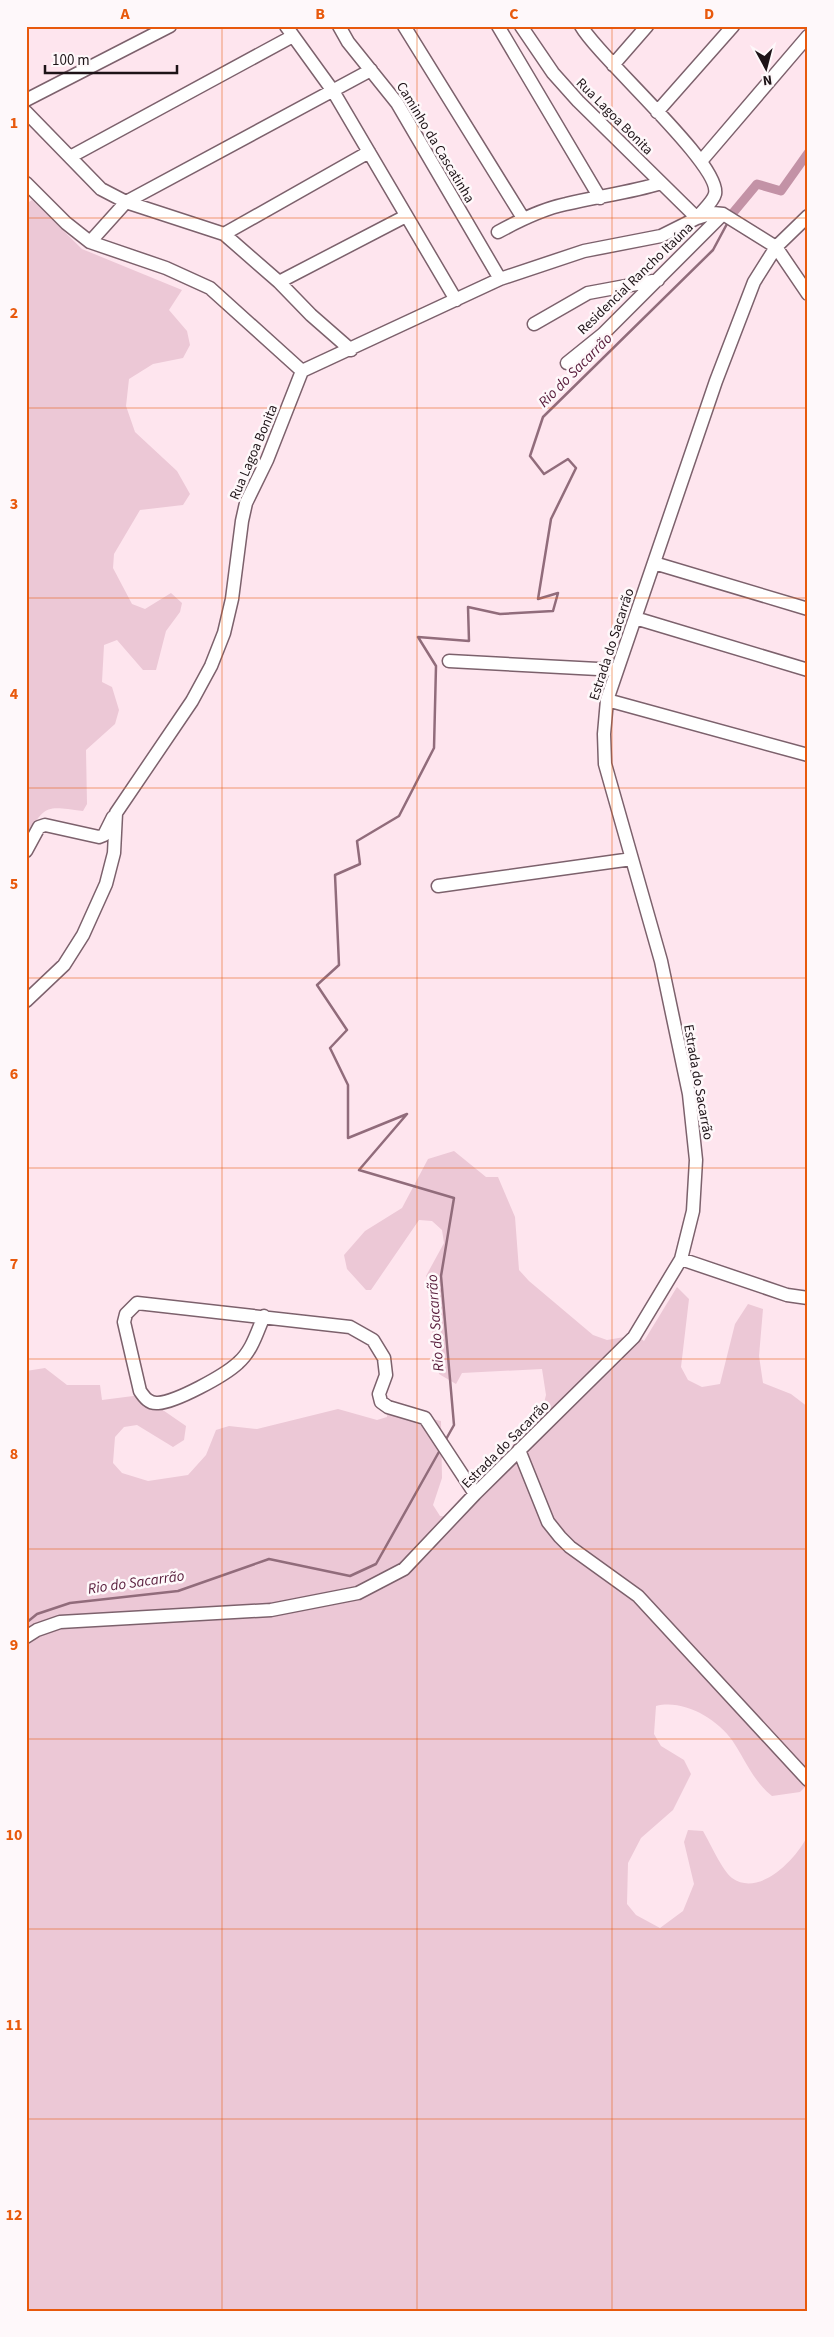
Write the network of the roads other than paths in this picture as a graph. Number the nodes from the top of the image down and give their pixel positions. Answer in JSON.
{"nodes":[{"id":1,"x":170,"y":26,"type":"edge"},
{"id":2,"x":339,"y":26,"type":"edge"},
{"id":3,"x":404,"y":26,"type":"edge"},
{"id":4,"x":498,"y":26,"type":"edge"},
{"id":5,"x":521,"y":26,"type":"edge"},
{"id":6,"x":581,"y":26,"type":"edge"},
{"id":7,"x":647,"y":26,"type":"edge"},
{"id":8,"x":733,"y":26,"type":"edge"},
{"id":9,"x":289,"y":31,"type":"edge"},
{"id":10,"x":808,"y":36,"type":"edge"},
{"id":11,"x":613,"y":65,"type":"junction"},
{"id":12,"x":372,"y":70,"type":"junction"},
{"id":13,"x":333,"y":91,"type":"junction"},
{"id":14,"x":26,"y":100,"type":"edge"},
{"id":15,"x":26,"y":112,"type":"edge"},
{"id":16,"x":657,"y":112,"type":"junction"},
{"id":17,"x":369,"y":152,"type":"junction"},
{"id":18,"x":70,"y":157,"type":"junction"},
{"id":19,"x":702,"y":160,"type":"junction"},
{"id":20,"x":26,"y":183,"type":"edge"},
{"id":21,"x":661,"y":183,"type":"junction"},
{"id":22,"x":600,"y":198,"type":"junction"},
{"id":23,"x":126,"y":202,"type":"junction"},
{"id":24,"x":725,"y":215,"type":"junction"},
{"id":25,"x":406,"y":216,"type":"junction"},
{"id":26,"x":808,"y":216,"type":"edge"},
{"id":27,"x":524,"y":218,"type":"junction"},
{"id":28,"x":697,"y":218,"type":"junction"},
{"id":29,"x":498,"y":232,"type":"dead end"},
{"id":30,"x":224,"y":234,"type":"junction"},
{"id":31,"x":90,"y":242,"type":"junction"},
{"id":32,"x":776,"y":247,"type":"junction"},
{"id":33,"x":500,"y":279,"type":"junction"},
{"id":34,"x":658,"y":280,"type":"junction"},
{"id":35,"x":279,"y":282,"type":"junction"},
{"id":36,"x":808,"y":294,"type":"edge"},
{"id":37,"x":456,"y":300,"type":"junction"},
{"id":38,"x":534,"y":324,"type":"dead end"},
{"id":39,"x":351,"y":350,"type":"junction"},
{"id":40,"x":566,"y":362,"type":"dead end"},
{"id":41,"x":302,"y":371,"type":"junction"},
{"id":42,"x":654,"y":563,"type":"junction"},
{"id":43,"x":808,"y":609,"type":"edge"},
{"id":44,"x":635,"y":618,"type":"junction"},
{"id":45,"x":449,"y":662,"type":"dead end"},
{"id":46,"x":617,"y":670,"type":"junction"},
{"id":47,"x":808,"y":670,"type":"edge"},
{"id":48,"x":607,"y":700,"type":"junction"},
{"id":49,"x":808,"y":754,"type":"edge"},
{"id":50,"x":116,"y":812,"type":"junction"},
{"id":51,"x":26,"y":851,"type":"edge"},
{"id":52,"x":632,"y":859,"type":"junction"},
{"id":53,"x":438,"y":886,"type":"dead end"},
{"id":54,"x":26,"y":1001,"type":"edge"},
{"id":55,"x":681,"y":1259,"type":"junction"},
{"id":56,"x":808,"y":1298,"type":"edge"},
{"id":57,"x":264,"y":1316,"type":"junction"},
{"id":58,"x":519,"y":1450,"type":"junction"},
{"id":59,"x":474,"y":1494,"type":"junction"},
{"id":60,"x":26,"y":1637,"type":"edge"},
{"id":61,"x":808,"y":1780,"type":"edge"}],
"edges":[{"from":1,"to":14,"type":"street"},
{"from":2,"to":12,"type":"street","name":"Caminho da Cascatinha"},
{"from":3,"to":27,"type":"street"},
{"from":4,"to":22,"type":"street"},
{"from":5,"to":21,"type":"street","name":"Rua Lagoa Bonita"},
{"from":6,"to":11,"type":"street"},
{"from":7,"to":11,"type":"street"},
{"from":8,"to":16,"type":"street"},
{"from":9,"to":13,"type":"street"},
{"from":9,"to":18,"type":"street"},
{"from":10,"to":19,"type":"street"},
{"from":11,"to":16,"type":"street"},
{"from":12,"to":13,"type":"street"},
{"from":12,"to":33,"type":"street","name":"Caminho da Cascatinha"},
{"from":13,"to":17,"type":"street"},
{"from":13,"to":23,"type":"street"},
{"from":15,"to":18,"type":"street"},
{"from":16,"to":19,"type":"street"},
{"from":17,"to":25,"type":"street"},
{"from":17,"to":30,"type":"street"},
{"from":18,"to":23,"type":"street"},
{"from":19,"to":28,"type":"street"},
{"from":20,"to":31,"type":"street"},
{"from":21,"to":22,"type":"street"},
{"from":21,"to":28,"type":"street","name":"Rua Lagoa Bonita"},
{"from":22,"to":27,"type":"street"},
{"from":23,"to":30,"type":"street"},
{"from":23,"to":31,"type":"street"},
{"from":24,"to":28,"type":"street"},
{"from":24,"to":32,"type":"street"},
{"from":24,"to":34,"type":"street","name":"Residencial Rancho Itaúna"},
{"from":25,"to":35,"type":"street"},
{"from":25,"to":37,"type":"street"},
{"from":26,"to":32,"type":"street","name":"Estrada do Sacarrão"},
{"from":27,"to":29,"type":"street"},
{"from":28,"to":33,"type":"street"},
{"from":30,"to":35,"type":"street"},
{"from":31,"to":41,"type":"street"},
{"from":32,"to":36,"type":"street"},
{"from":32,"to":42,"type":"street","name":"Estrada do Sacarrão"},
{"from":33,"to":37,"type":"street"},
{"from":34,"to":38,"type":"street"},
{"from":34,"to":40,"type":"street","name":"Residencial Rancho Itaúna"},
{"from":35,"to":39,"type":"street"},
{"from":37,"to":39,"type":"street"},
{"from":39,"to":41,"type":"street"},
{"from":41,"to":50,"type":"street","name":"Rua Lagoa Bonita"},
{"from":42,"to":43,"type":"street"},
{"from":42,"to":44,"type":"street","name":"Estrada do Sacarrão"},
{"from":44,"to":46,"type":"street","name":"Estrada do Sacarrão"},
{"from":44,"to":47,"type":"street"},
{"from":45,"to":46,"type":"street"},
{"from":46,"to":48,"type":"street","name":"Estrada do Sacarrão"},
{"from":48,"to":49,"type":"street"},
{"from":48,"to":52,"type":"street","name":"Estrada do Sacarrão"},
{"from":50,"to":51,"type":"street","name":"Rua Lagoa Bonita"},
{"from":50,"to":54,"type":"street"},
{"from":52,"to":53,"type":"street"},
{"from":52,"to":55,"type":"street","name":"Estrada do Sacarrão"},
{"from":55,"to":56,"type":"street"},
{"from":55,"to":58,"type":"street","name":"Estrada do Sacarrão"},
{"from":57,"to":57,"type":"street"},
{"from":57,"to":59,"type":"street"},
{"from":58,"to":59,"type":"street","name":"Estrada do Sacarrão"},
{"from":58,"to":61,"type":"street"},
{"from":59,"to":60,"type":"street","name":"Estrada do Sacarrão"}]}
